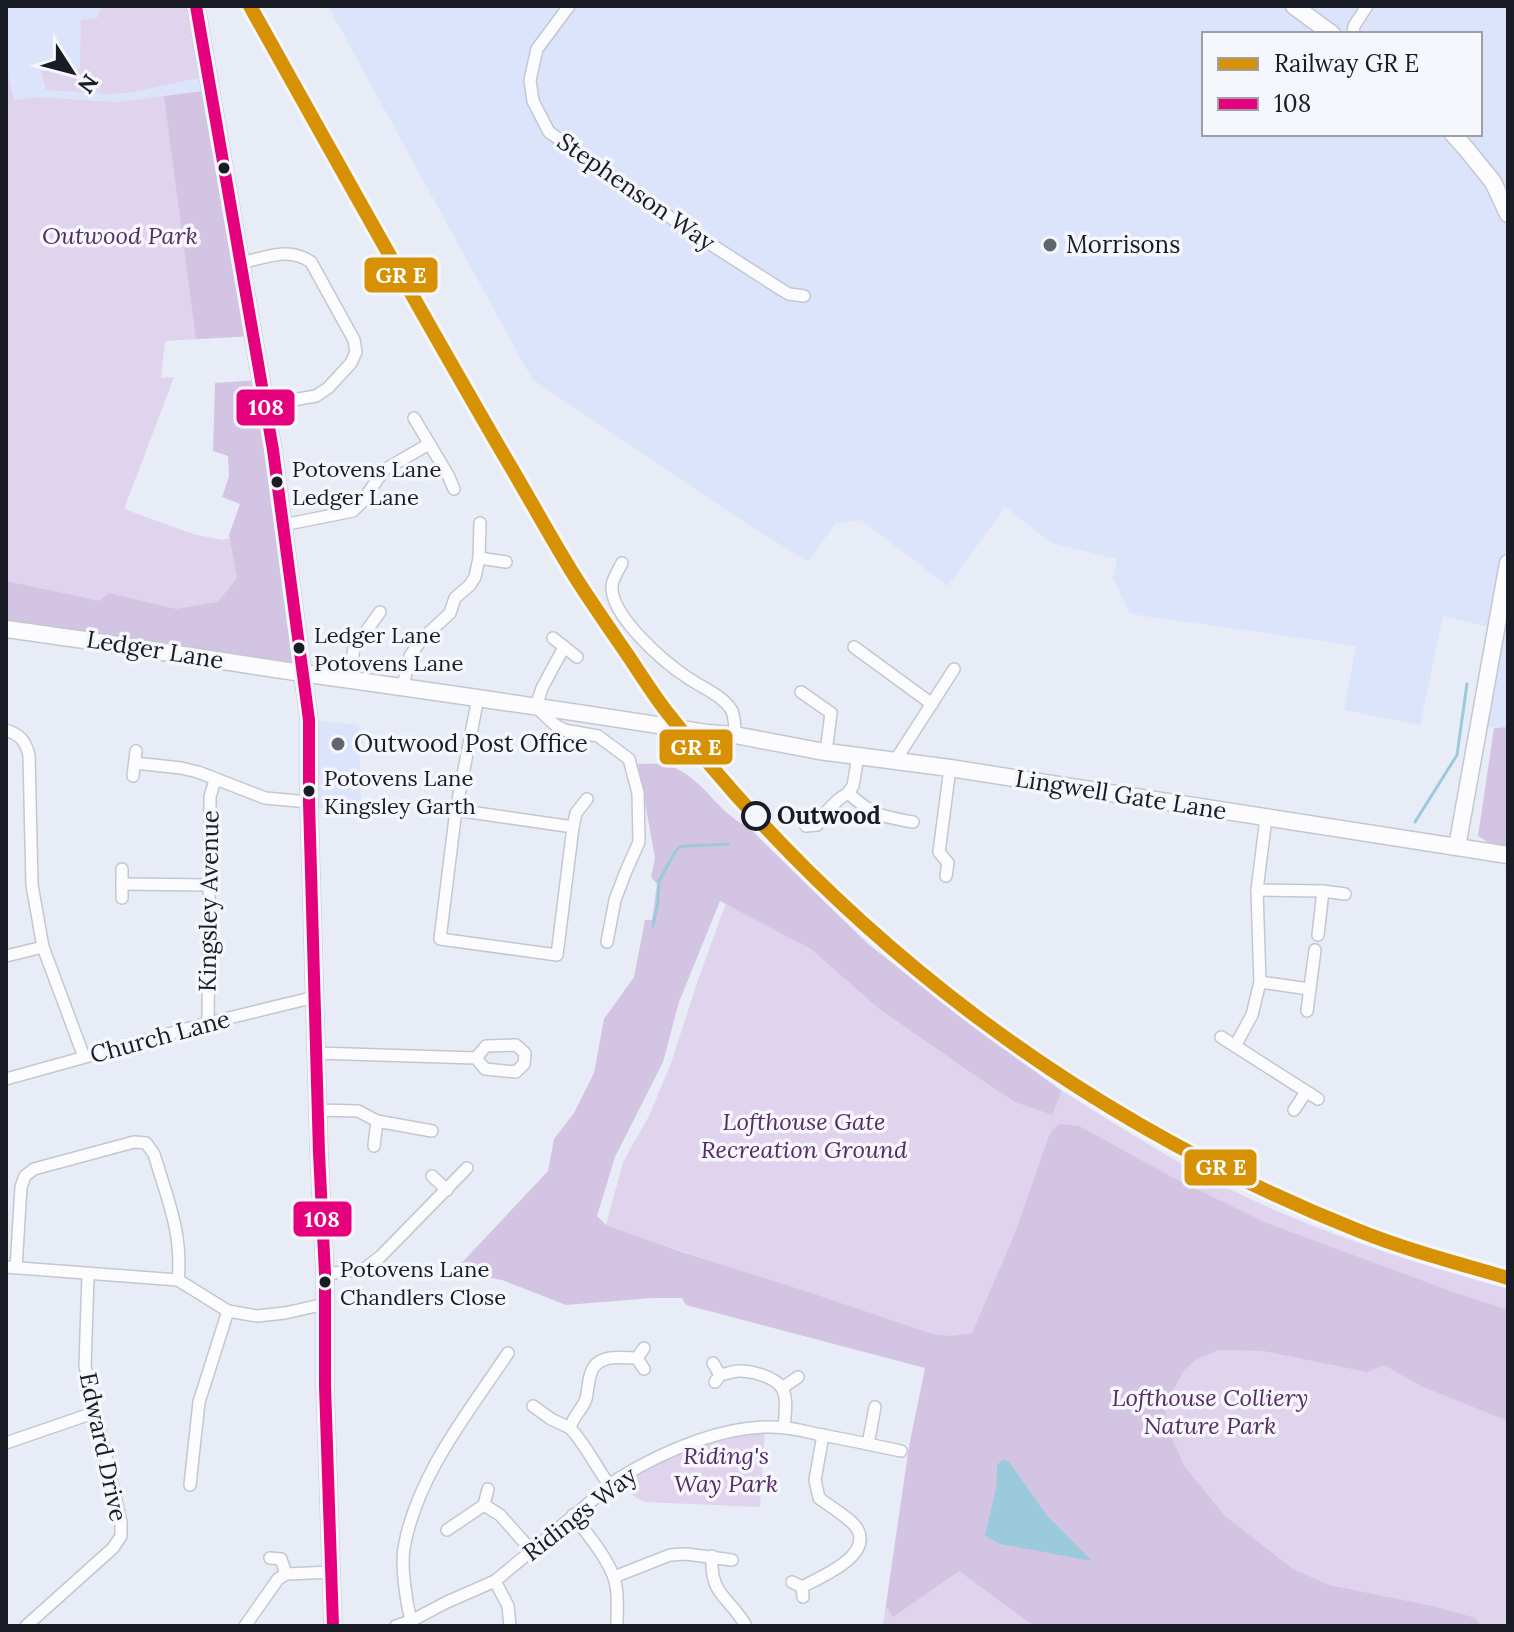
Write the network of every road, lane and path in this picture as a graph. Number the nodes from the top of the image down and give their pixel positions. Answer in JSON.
{"nodes":[{"id":1,"x":196,"y":6,"type":"edge"},
{"id":2,"x":569,"y":6,"type":"edge"},
{"id":3,"x":1294,"y":6,"type":"edge"},
{"id":4,"x":1367,"y":6,"type":"edge"},
{"id":5,"x":1329,"y":32,"type":"edge"},
{"id":6,"x":1353,"y":32,"type":"edge"},
{"id":7,"x":1455,"y":136,"type":"edge"},
{"id":8,"x":1508,"y":214,"type":"edge"},
{"id":9,"x":240,"y":263,"type":"junction"},
{"id":10,"x":804,"y":296,"type":"dead end"},
{"id":11,"x":264,"y":405,"type":"junction"},
{"id":12,"x":414,"y":418,"type":"dead end"},
{"id":13,"x":429,"y":444,"type":"junction"},
{"id":14,"x":454,"y":489,"type":"dead end"},
{"id":15,"x":480,"y":523,"type":"dead end"},
{"id":16,"x":283,"y":525,"type":"junction"},
{"id":17,"x":479,"y":558,"type":"junction"},
{"id":18,"x":506,"y":562,"type":"dead end"},
{"id":19,"x":622,"y":563,"type":"dead end"},
{"id":20,"x":1508,"y":563,"type":"edge"},
{"id":21,"x":380,"y":612,"type":"dead end"},
{"id":22,"x":6,"y":629,"type":"edge"},
{"id":23,"x":553,"y":638,"type":"dead end"},
{"id":24,"x":564,"y":647,"type":"junction"},
{"id":25,"x":854,"y":647,"type":"dead end"},
{"id":26,"x":577,"y":657,"type":"dead end"},
{"id":27,"x":954,"y":669,"type":"dead end"},
{"id":28,"x":303,"y":673,"type":"junction"},
{"id":29,"x":349,"y":679,"type":"junction"},
{"id":30,"x":403,"y":686,"type":"junction"},
{"id":31,"x":801,"y":692,"type":"dead end"},
{"id":32,"x":478,"y":698,"type":"junction"},
{"id":33,"x":932,"y":704,"type":"junction"},
{"id":34,"x":536,"y":707,"type":"junction"},
{"id":35,"x":6,"y":730,"type":"edge"},
{"id":36,"x":735,"y":735,"type":"junction"},
{"id":37,"x":826,"y":752,"type":"junction"},
{"id":38,"x":858,"y":756,"type":"junction"},
{"id":39,"x":895,"y":761,"type":"junction"},
{"id":40,"x":950,"y":768,"type":"junction"},
{"id":41,"x":133,"y":776,"type":"dead end"},
{"id":42,"x":215,"y":780,"type":"junction"},
{"id":43,"x":848,"y":793,"type":"junction"},
{"id":44,"x":587,"y":799,"type":"dead end"},
{"id":45,"x":309,"y":802,"type":"junction"},
{"id":46,"x":456,"y":810,"type":"junction"},
{"id":47,"x":1266,"y":818,"type":"junction"},
{"id":48,"x":913,"y":822,"type":"dead end"},
{"id":49,"x":806,"y":826,"type":"dead end"},
{"id":50,"x":573,"y":827,"type":"junction"},
{"id":51,"x":1457,"y":847,"type":"junction"},
{"id":52,"x":1508,"y":855,"type":"edge"},
{"id":53,"x":122,"y":869,"type":"dead end"},
{"id":54,"x":946,"y":876,"type":"dead end"},
{"id":55,"x":122,"y":884,"type":"junction"},
{"id":56,"x":208,"y":885,"type":"junction"},
{"id":57,"x":1257,"y":890,"type":"junction"},
{"id":58,"x":1323,"y":891,"type":"junction"},
{"id":59,"x":1345,"y":894,"type":"dead end"},
{"id":60,"x":122,"y":898,"type":"dead end"},
{"id":61,"x":1318,"y":935,"type":"dead end"},
{"id":62,"x":607,"y":942,"type":"dead end"},
{"id":63,"x":43,"y":947,"type":"junction"},
{"id":64,"x":1315,"y":950,"type":"dead end"},
{"id":65,"x":6,"y":956,"type":"edge"},
{"id":66,"x":1260,"y":982,"type":"junction"},
{"id":67,"x":1309,"y":989,"type":"junction"},
{"id":68,"x":315,"y":997,"type":"junction"},
{"id":69,"x":1307,"y":1011,"type":"dead end"},
{"id":70,"x":208,"y":1023,"type":"junction"},
{"id":71,"x":1221,"y":1037,"type":"dead end"},
{"id":72,"x":1235,"y":1046,"type":"junction"},
{"id":73,"x":316,"y":1053,"type":"junction"},
{"id":74,"x":84,"y":1057,"type":"junction"},
{"id":75,"x":476,"y":1058,"type":"dead end"},
{"id":76,"x":6,"y":1079,"type":"edge"},
{"id":77,"x":1306,"y":1092,"type":"junction"},
{"id":78,"x":1318,"y":1099,"type":"dead end"},
{"id":79,"x":318,"y":1110,"type":"junction"},
{"id":80,"x":1294,"y":1110,"type":"dead end"},
{"id":81,"x":377,"y":1121,"type":"junction"},
{"id":82,"x":432,"y":1131,"type":"dead end"},
{"id":83,"x":374,"y":1146,"type":"dead end"},
{"id":84,"x":467,"y":1168,"type":"dead end"},
{"id":85,"x":432,"y":1176,"type":"dead end"},
{"id":86,"x":447,"y":1190,"type":"junction"},
{"id":87,"x":11,"y":1267,"type":"edge"},
{"id":88,"x":325,"y":1274,"type":"junction"},
{"id":89,"x":88,"y":1275,"type":"junction"},
{"id":90,"x":178,"y":1280,"type":"junction"},
{"id":91,"x":325,"y":1304,"type":"junction"},
{"id":92,"x":228,"y":1311,"type":"junction"},
{"id":93,"x":508,"y":1353,"type":"dead end"},
{"id":94,"x":642,"y":1358,"type":"dead end"},
{"id":95,"x":713,"y":1363,"type":"dead end"},
{"id":96,"x":798,"y":1377,"type":"dead end"},
{"id":97,"x":782,"y":1388,"type":"junction"},
{"id":98,"x":533,"y":1406,"type":"dead end"},
{"id":99,"x":875,"y":1407,"type":"dead end"},
{"id":100,"x":96,"y":1412,"type":"junction"},
{"id":101,"x":784,"y":1427,"type":"junction"},
{"id":102,"x":570,"y":1428,"type":"junction"},
{"id":103,"x":823,"y":1435,"type":"junction"},
{"id":104,"x":6,"y":1443,"type":"edge"},
{"id":105,"x":868,"y":1444,"type":"junction"},
{"id":106,"x":901,"y":1451,"type":"dead end"},
{"id":107,"x":190,"y":1485,"type":"dead end"},
{"id":108,"x":610,"y":1486,"type":"junction"},
{"id":109,"x":488,"y":1489,"type":"dead end"},
{"id":110,"x":484,"y":1505,"type":"junction"},
{"id":111,"x":573,"y":1515,"type":"junction"},
{"id":112,"x":447,"y":1530,"type":"dead end"},
{"id":113,"x":532,"y":1551,"type":"junction"},
{"id":114,"x":712,"y":1556,"type":"junction"},
{"id":115,"x":270,"y":1558,"type":"dead end"},
{"id":116,"x":732,"y":1560,"type":"dead end"},
{"id":117,"x":332,"y":1572,"type":"junction"},
{"id":118,"x":286,"y":1574,"type":"junction"},
{"id":119,"x":614,"y":1577,"type":"junction"},
{"id":120,"x":495,"y":1581,"type":"junction"},
{"id":121,"x":799,"y":1588,"type":"dead end"},
{"id":122,"x":411,"y":1621,"type":"junction"},
{"id":123,"x":26,"y":1626,"type":"edge"},
{"id":124,"x":245,"y":1626,"type":"edge"},
{"id":125,"x":333,"y":1626,"type":"edge"},
{"id":126,"x":396,"y":1626,"type":"edge"},
{"id":127,"x":510,"y":1626,"type":"edge"},
{"id":128,"x":617,"y":1626,"type":"edge"},
{"id":129,"x":746,"y":1626,"type":"edge"}],
"edges":[{"from":1,"to":9,"type":"street"},
{"from":2,"to":10,"type":"street","name":"Stephenson Way"},
{"from":3,"to":5,"type":"street"},
{"from":4,"to":6,"type":"street"},
{"from":7,"to":8,"type":"street"},
{"from":9,"to":11,"type":"street"},
{"from":9,"to":11,"type":"street"},
{"from":11,"to":16,"type":"street"},
{"from":12,"to":13,"type":"street"},
{"from":13,"to":14,"type":"street"},
{"from":13,"to":16,"type":"street"},
{"from":15,"to":17,"type":"street"},
{"from":16,"to":28,"type":"street"},
{"from":17,"to":18,"type":"street"},
{"from":17,"to":30,"type":"street"},
{"from":19,"to":36,"type":"street"},
{"from":20,"to":51,"type":"street"},
{"from":21,"to":29,"type":"street"},
{"from":22,"to":28,"type":"street","name":"Ledger Lane"},
{"from":23,"to":24,"type":"street"},
{"from":24,"to":26,"type":"street"},
{"from":24,"to":34,"type":"street"},
{"from":25,"to":33,"type":"street"},
{"from":27,"to":33,"type":"street"},
{"from":28,"to":29,"type":"street","name":"Lingwell Gate Lane"},
{"from":28,"to":45,"type":"street"},
{"from":29,"to":30,"type":"street","name":"Lingwell Gate Lane"},
{"from":30,"to":32,"type":"street","name":"Lingwell Gate Lane"},
{"from":31,"to":37,"type":"street"},
{"from":32,"to":34,"type":"street","name":"Lingwell Gate Lane"},
{"from":32,"to":46,"type":"street"},
{"from":33,"to":39,"type":"street"},
{"from":34,"to":36,"type":"street","name":"Lingwell Gate Lane"},
{"from":34,"to":62,"type":"street"},
{"from":35,"to":63,"type":"street"},
{"from":36,"to":37,"type":"street","name":"Lingwell Gate Lane"},
{"from":37,"to":38,"type":"street","name":"Lingwell Gate Lane"},
{"from":38,"to":39,"type":"street","name":"Lingwell Gate Lane"},
{"from":38,"to":43,"type":"street"},
{"from":39,"to":40,"type":"street","name":"Lingwell Gate Lane"},
{"from":40,"to":47,"type":"street","name":"Lingwell Gate Lane"},
{"from":40,"to":54,"type":"street"},
{"from":41,"to":42,"type":"street"},
{"from":42,"to":45,"type":"street"},
{"from":42,"to":56,"type":"street","name":"Kingsley Avenue"},
{"from":43,"to":48,"type":"street"},
{"from":43,"to":49,"type":"street"},
{"from":44,"to":50,"type":"street"},
{"from":45,"to":68,"type":"street"},
{"from":46,"to":50,"type":"street"},
{"from":46,"to":50,"type":"street"},
{"from":47,"to":51,"type":"street","name":"Lingwell Gate Lane"},
{"from":47,"to":57,"type":"street"},
{"from":51,"to":52,"type":"street","name":"Lingwell Gate Lane"},
{"from":53,"to":55,"type":"street"},
{"from":55,"to":56,"type":"street"},
{"from":55,"to":60,"type":"street"},
{"from":56,"to":70,"type":"street","name":"Kingsley Avenue"},
{"from":57,"to":58,"type":"street"},
{"from":57,"to":66,"type":"street"},
{"from":58,"to":59,"type":"street"},
{"from":58,"to":61,"type":"street"},
{"from":63,"to":65,"type":"street"},
{"from":63,"to":74,"type":"street"},
{"from":64,"to":67,"type":"street"},
{"from":66,"to":67,"type":"street"},
{"from":66,"to":72,"type":"street"},
{"from":67,"to":69,"type":"street"},
{"from":68,"to":70,"type":"street","name":"Church Lane"},
{"from":68,"to":73,"type":"street"},
{"from":70,"to":74,"type":"street","name":"Church Lane"},
{"from":71,"to":72,"type":"street"},
{"from":72,"to":77,"type":"street"},
{"from":73,"to":75,"type":"street"},
{"from":73,"to":79,"type":"street"},
{"from":74,"to":76,"type":"street","name":"Church Lane"},
{"from":77,"to":78,"type":"street"},
{"from":77,"to":80,"type":"street"},
{"from":79,"to":81,"type":"street"},
{"from":79,"to":88,"type":"street"},
{"from":81,"to":82,"type":"street"},
{"from":81,"to":83,"type":"street"},
{"from":84,"to":86,"type":"street"},
{"from":85,"to":86,"type":"street"},
{"from":86,"to":88,"type":"street"},
{"from":87,"to":89,"type":"street"},
{"from":87,"to":90,"type":"street"},
{"from":88,"to":91,"type":"street"},
{"from":89,"to":90,"type":"street"},
{"from":89,"to":100,"type":"street","name":"Edward Drive"},
{"from":90,"to":92,"type":"street"},
{"from":91,"to":92,"type":"street"},
{"from":91,"to":117,"type":"street"},
{"from":92,"to":107,"type":"street"},
{"from":93,"to":122,"type":"street"},
{"from":94,"to":102,"type":"street"},
{"from":95,"to":97,"type":"street"},
{"from":96,"to":97,"type":"street"},
{"from":97,"to":101,"type":"street"},
{"from":98,"to":102,"type":"street"},
{"from":99,"to":105,"type":"street"},
{"from":100,"to":104,"type":"street"},
{"from":100,"to":123,"type":"street","name":"Edward Drive"},
{"from":101,"to":103,"type":"street","name":"Ridings Way"},
{"from":101,"to":108,"type":"street","name":"Ridings Way"},
{"from":102,"to":108,"type":"street"},
{"from":103,"to":105,"type":"street","name":"Ridings Way"},
{"from":103,"to":121,"type":"street"},
{"from":105,"to":106,"type":"street","name":"Ridings Way"},
{"from":108,"to":111,"type":"street","name":"Ridings Way"},
{"from":109,"to":110,"type":"street"},
{"from":110,"to":112,"type":"street"},
{"from":110,"to":113,"type":"street"},
{"from":111,"to":113,"type":"street","name":"Ridings Way"},
{"from":111,"to":119,"type":"street"},
{"from":113,"to":120,"type":"street","name":"Ridings Way"},
{"from":114,"to":116,"type":"street"},
{"from":114,"to":119,"type":"street"},
{"from":114,"to":129,"type":"street"},
{"from":115,"to":118,"type":"street"},
{"from":117,"to":118,"type":"street"},
{"from":117,"to":125,"type":"street"},
{"from":118,"to":124,"type":"street"},
{"from":119,"to":128,"type":"street"},
{"from":120,"to":122,"type":"street","name":"Ridings Way"},
{"from":120,"to":127,"type":"street"},
{"from":122,"to":126,"type":"street","name":"Ridings Way"}]}
